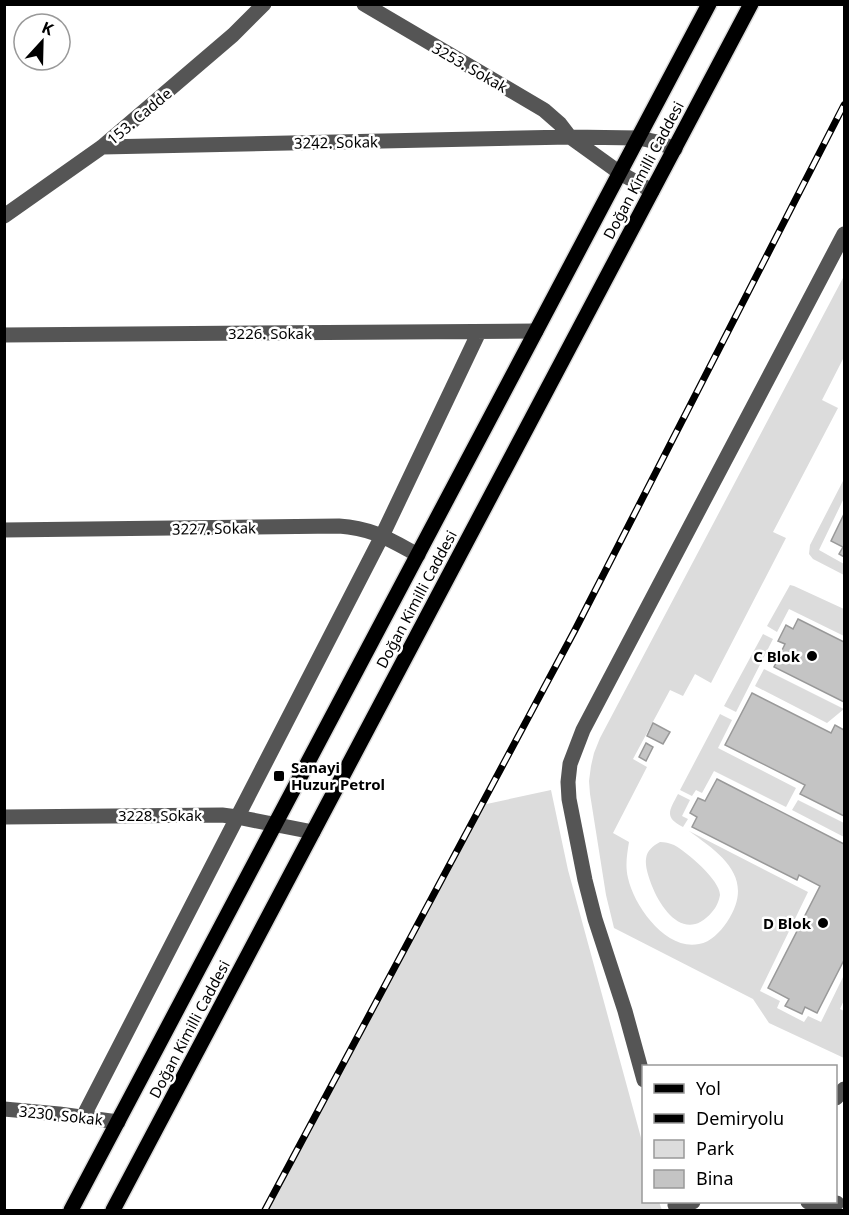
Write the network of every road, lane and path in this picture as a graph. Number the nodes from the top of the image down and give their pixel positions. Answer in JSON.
{"nodes":[{"id":1,"x":264,"y":4,"type":"edge"},
{"id":2,"x":364,"y":4,"type":"edge"},
{"id":3,"x":710,"y":4,"type":"edge"},
{"id":4,"x":751,"y":4,"type":"edge"},
{"id":5,"x":570,"y":137,"type":"junction"},
{"id":6,"x":639,"y":138,"type":"junction"},
{"id":7,"x":102,"y":147,"type":"junction"},
{"id":8,"x":675,"y":148,"type":"junction"},
{"id":9,"x":620,"y":173,"type":"junction"},
{"id":10,"x":652,"y":191,"type":"junction"},
{"id":11,"x":4,"y":216,"type":"edge"},
{"id":12,"x":844,"y":234,"type":"edge"},
{"id":13,"x":536,"y":331,"type":"junction"},
{"id":14,"x":479,"y":332,"type":"junction"},
{"id":15,"x":4,"y":336,"type":"edge"},
{"id":16,"x":4,"y":530,"type":"edge"},
{"id":17,"x":382,"y":536,"type":"junction"},
{"id":18,"x":418,"y":555,"type":"junction"},
{"id":19,"x":4,"y":817,"type":"edge"},
{"id":20,"x":237,"y":817,"type":"junction"},
{"id":21,"x":275,"y":825,"type":"junction"},
{"id":22,"x":313,"y":832,"type":"junction"},
{"id":23,"x":642,"y":1073,"type":"edge"},
{"id":24,"x":4,"y":1109,"type":"edge"},
{"id":25,"x":83,"y":1117,"type":"junction"},
{"id":26,"x":118,"y":1122,"type":"junction"},
{"id":27,"x":71,"y":1210,"type":"edge"},
{"id":28,"x":113,"y":1210,"type":"edge"}],
"edges":[{"from":1,"to":7,"type":"street","name":"153. Cadde"},
{"from":2,"to":5,"type":"street","name":"3253. Sokak"},
{"from":3,"to":6,"type":"main road","name":"Doğan Kimilli Caddesi"},
{"from":4,"to":8,"type":"main road","name":"Doğan Kimilli Caddesi"},
{"from":5,"to":6,"type":"street","name":"3242. Sokak"},
{"from":5,"to":7,"type":"street","name":"3242. Sokak"},
{"from":5,"to":9,"type":"street"},
{"from":6,"to":8,"type":"street","name":"3242. Sokak"},
{"from":6,"to":9,"type":"main road","name":"Doğan Kimilli Caddesi"},
{"from":7,"to":11,"type":"street","name":"153. Cadde"},
{"from":8,"to":10,"type":"main road","name":"Doğan Kimilli Caddesi"},
{"from":9,"to":10,"type":"street"},
{"from":9,"to":13,"type":"main road","name":"Doğan Kimilli Caddesi"},
{"from":10,"to":22,"type":"main road","name":"Doğan Kimilli Caddesi"},
{"from":12,"to":23,"type":"street"},
{"from":13,"to":14,"type":"street","name":"3226. Sokak"},
{"from":13,"to":18,"type":"main road","name":"Doğan Kimilli Caddesi"},
{"from":14,"to":15,"type":"street","name":"3226. Sokak"},
{"from":14,"to":17,"type":"street"},
{"from":16,"to":17,"type":"street","name":"3227. Sokak"},
{"from":17,"to":18,"type":"street","name":"3227. Sokak"},
{"from":17,"to":20,"type":"street"},
{"from":18,"to":21,"type":"main road","name":"Doğan Kimilli Caddesi"},
{"from":19,"to":20,"type":"street","name":"3228. Sokak"},
{"from":20,"to":21,"type":"street","name":"3228. Sokak"},
{"from":20,"to":25,"type":"street"},
{"from":21,"to":22,"type":"street","name":"3228. Sokak"},
{"from":21,"to":26,"type":"main road","name":"Doğan Kimilli Caddesi"},
{"from":22,"to":28,"type":"main road","name":"Doğan Kimilli Caddesi"},
{"from":24,"to":25,"type":"street","name":"3230. Sokak"},
{"from":25,"to":26,"type":"street","name":"3230. Sokak"},
{"from":26,"to":27,"type":"main road","name":"Doğan Kimilli Caddesi"}]}
